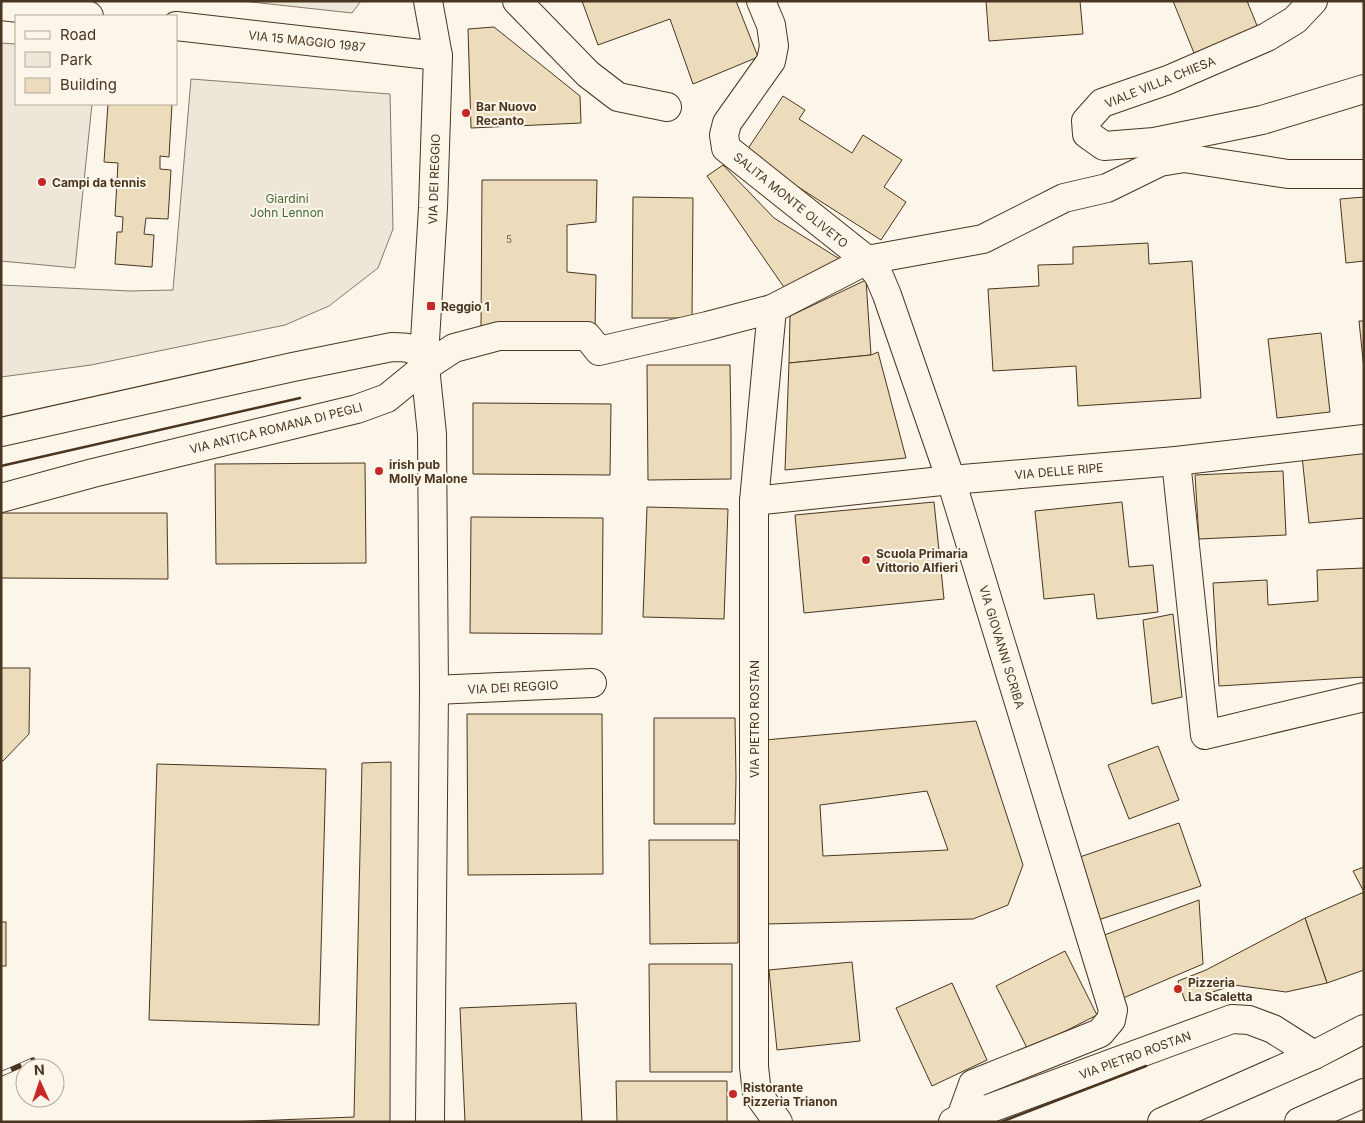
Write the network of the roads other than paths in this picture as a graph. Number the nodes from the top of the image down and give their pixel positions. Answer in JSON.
{"nodes":[{"id":1,"x":428,"y":1,"type":"edge"},
{"id":2,"x":517,"y":1,"type":"edge"},
{"id":3,"x":761,"y":1,"type":"edge"},
{"id":4,"x":1313,"y":1,"type":"edge"},
{"id":5,"x":1,"y":6,"type":"edge"},
{"id":6,"x":80,"y":15,"type":"edge"},
{"id":7,"x":178,"y":26,"type":"edge"},
{"id":8,"x":438,"y":56,"type":"junction"},
{"id":9,"x":1364,"y":89,"type":"edge"},
{"id":10,"x":667,"y":108,"type":"dead end"},
{"id":11,"x":1364,"y":174,"type":"edge"},
{"id":12,"x":867,"y":260,"type":"junction"},
{"id":13,"x":772,"y":309,"type":"junction"},
{"id":14,"x":424,"y":362,"type":"junction"},
{"id":15,"x":1,"y":432,"type":"edge"},
{"id":16,"x":1364,"y":438,"type":"edge"},
{"id":17,"x":1176,"y":461,"type":"junction"},
{"id":18,"x":951,"y":480,"type":"junction"},
{"id":19,"x":1,"y":498,"type":"edge"},
{"id":20,"x":754,"y":501,"type":"junction"},
{"id":21,"x":592,"y":683,"type":"dead end"},
{"id":22,"x":434,"y":690,"type":"junction"},
{"id":23,"x":1364,"y":697,"type":"edge"},
{"id":24,"x":1364,"y":1029,"type":"edge"},
{"id":25,"x":1314,"y":1055,"type":"junction"},
{"id":26,"x":1364,"y":1092,"type":"edge"},
{"id":27,"x":956,"y":1121,"type":"edge"},
{"id":28,"x":430,"y":1122,"type":"edge"},
{"id":29,"x":778,"y":1122,"type":"edge"},
{"id":30,"x":1162,"y":1122,"type":"edge"},
{"id":31,"x":1299,"y":1122,"type":"edge"}],
"edges":[{"from":1,"to":8,"type":"main road","name":"VIA DEI REGGIO"},
{"from":2,"to":10,"type":"main road"},
{"from":3,"to":12,"type":"main road","name":"SALITA MONTE OLIVETO"},
{"from":4,"to":9,"type":"main road","name":"VIALE VILLA CHIESA"},
{"from":5,"to":6,"type":"main road"},
{"from":7,"to":8,"type":"main road","name":"VIA 15 MAGGIO 1987"},
{"from":8,"to":14,"type":"main road","name":"VIA DEI REGGIO"},
{"from":11,"to":12,"type":"main road","name":"VIA ANTICA ROMANA DI PEGLI"},
{"from":12,"to":13,"type":"main road","name":"VIA ANTICA ROMANA DI PEGLI"},
{"from":12,"to":18,"type":"main road","name":"VIA GIOVANNI SCRIBA"},
{"from":13,"to":14,"type":"main road","name":"VIA ANTICA ROMANA DI PEGLI"},
{"from":13,"to":20,"type":"main road","name":"VIA PIETRO ROSTAN"},
{"from":14,"to":15,"type":"main road"},
{"from":14,"to":19,"type":"main road","name":"VIA ANTICA ROMANA DI PEGLI"},
{"from":14,"to":22,"type":"main road","name":"VIA DEI REGGIO"},
{"from":16,"to":17,"type":"main road","name":"VIA DELLE RIPE"},
{"from":17,"to":18,"type":"main road","name":"VIA DELLE RIPE"},
{"from":17,"to":23,"type":"main road"},
{"from":18,"to":20,"type":"main road","name":"VIA DELLE RIPE"},
{"from":18,"to":27,"type":"main road","name":"VIA GIOVANNI SCRIBA"},
{"from":20,"to":29,"type":"main road","name":"VIA PIETRO ROSTAN"},
{"from":21,"to":22,"type":"main road","name":"VIA DEI REGGIO"},
{"from":22,"to":28,"type":"main road","name":"VIA DEI REGGIO"},
{"from":24,"to":25,"type":"main road"},
{"from":25,"to":27,"type":"main road","name":"VIA PIETRO ROSTAN"},
{"from":25,"to":30,"type":"main road"},
{"from":26,"to":31,"type":"main road"}]}
